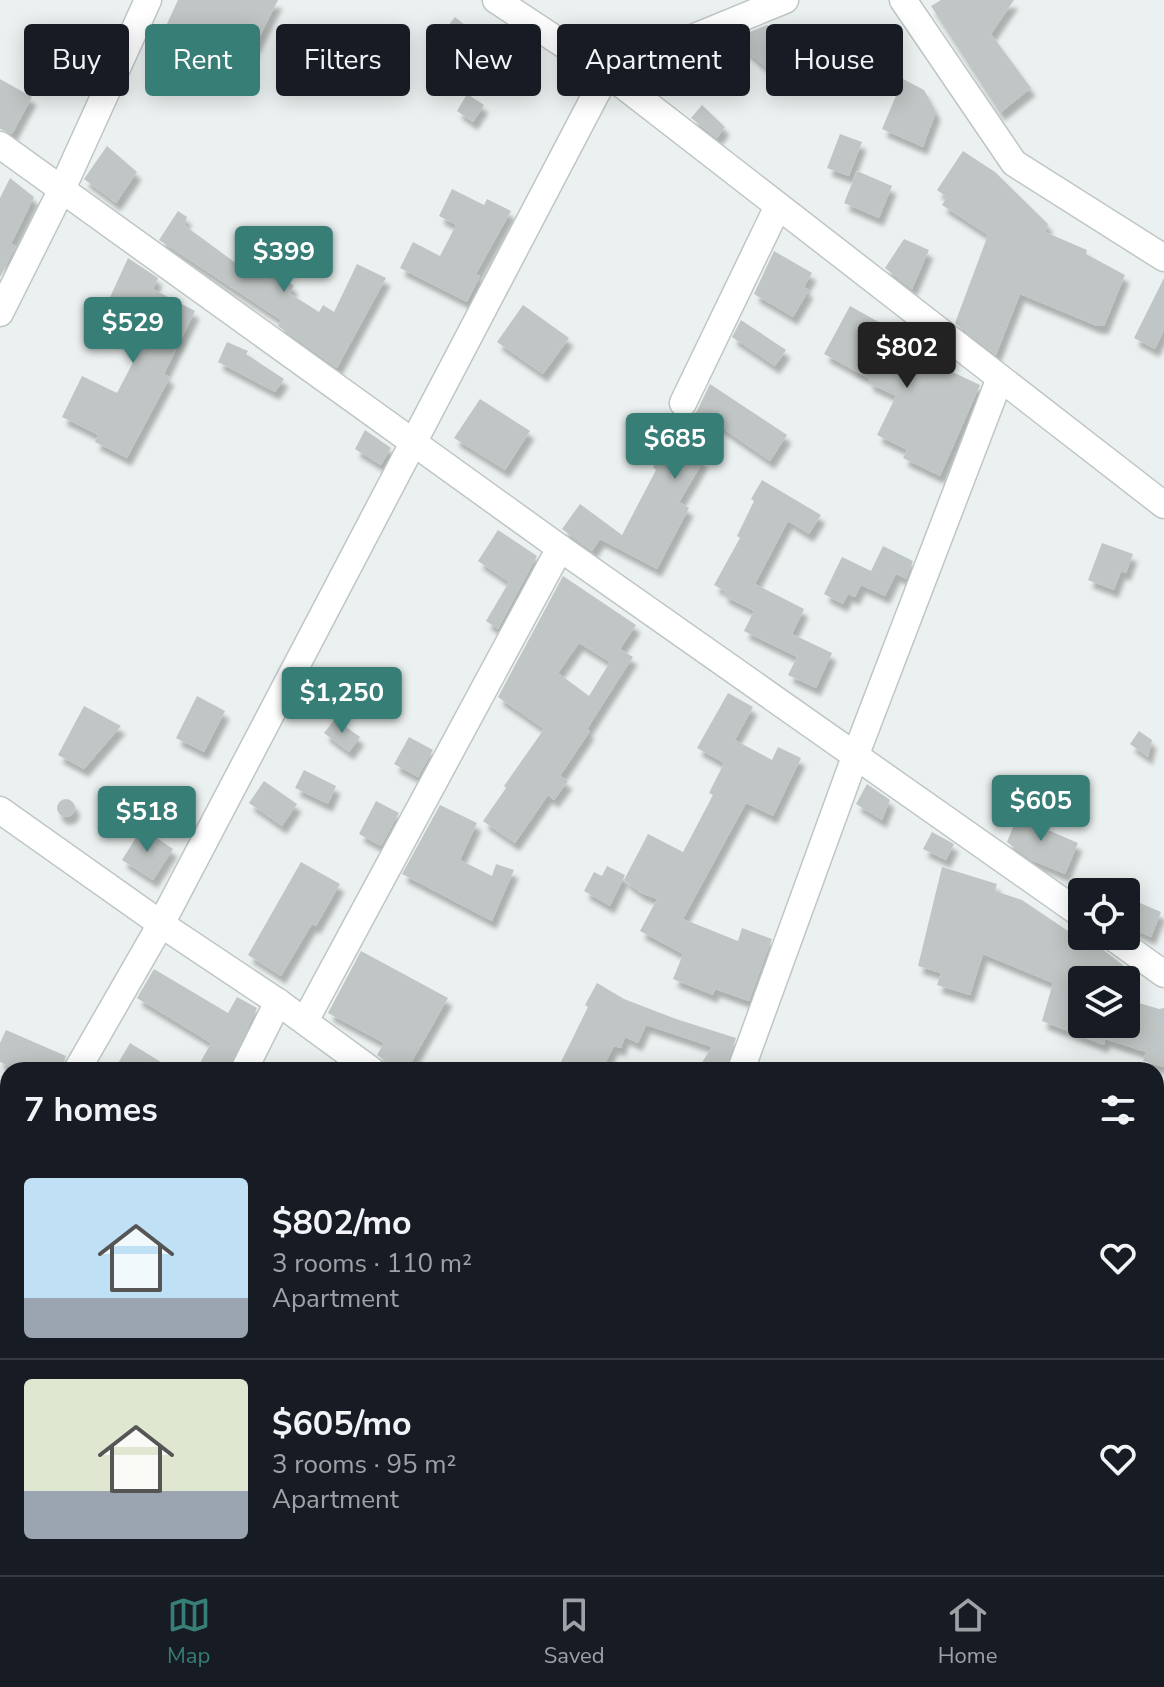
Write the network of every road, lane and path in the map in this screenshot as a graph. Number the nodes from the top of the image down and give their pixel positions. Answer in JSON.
{"nodes":[{"id":1,"x":148,"y":0,"type":"edge"},
{"id":2,"x":496,"y":0,"type":"edge"},
{"id":3,"x":785,"y":0,"type":"edge"},
{"id":4,"x":903,"y":0,"type":"edge"},
{"id":5,"x":726,"y":24,"type":"edge"},
{"id":6,"x":557,"y":40,"type":"edge"},
{"id":7,"x":595,"y":96,"type":"edge"},
{"id":8,"x":637,"y":96,"type":"edge"},
{"id":9,"x":0,"y":145,"type":"edge"},
{"id":10,"x":62,"y":189,"type":"junction"},
{"id":11,"x":778,"y":206,"type":"junction"},
{"id":12,"x":1164,"y":258,"type":"edge"},
{"id":13,"x":0,"y":313,"type":"edge"},
{"id":14,"x":1000,"y":378,"type":"junction"},
{"id":15,"x":683,"y":403,"type":"dead end"},
{"id":16,"x":415,"y":442,"type":"junction"},
{"id":17,"x":1164,"y":505,"type":"edge"},
{"id":18,"x":560,"y":548,"type":"junction"},
{"id":19,"x":856,"y":754,"type":"junction"},
{"id":20,"x":0,"y":810,"type":"edge"},
{"id":21,"x":1068,"y":905,"type":"edge"},
{"id":22,"x":161,"y":924,"type":"junction"},
{"id":23,"x":1131,"y":950,"type":"edge"},
{"id":24,"x":1164,"y":974,"type":"edge"},
{"id":25,"x":278,"y":1002,"type":"junction"},
{"id":26,"x":305,"y":1021,"type":"junction"},
{"id":27,"x":82,"y":1062,"type":"edge"},
{"id":28,"x":248,"y":1062,"type":"edge"},
{"id":29,"x":360,"y":1062,"type":"edge"},
{"id":30,"x":744,"y":1062,"type":"edge"}],
"edges":[{"from":1,"to":10,"type":"street"},
{"from":2,"to":6,"type":"street"},
{"from":3,"to":5,"type":"street"},
{"from":4,"to":12,"type":"street"},
{"from":7,"to":16,"type":"street"},
{"from":8,"to":11,"type":"street"},
{"from":9,"to":10,"type":"street"},
{"from":10,"to":13,"type":"street"},
{"from":10,"to":16,"type":"street"},
{"from":11,"to":14,"type":"street"},
{"from":11,"to":15,"type":"street"},
{"from":14,"to":17,"type":"street"},
{"from":14,"to":19,"type":"street"},
{"from":16,"to":18,"type":"street"},
{"from":16,"to":22,"type":"street"},
{"from":18,"to":19,"type":"street"},
{"from":18,"to":26,"type":"street"},
{"from":19,"to":21,"type":"street"},
{"from":19,"to":30,"type":"street"},
{"from":20,"to":22,"type":"street"},
{"from":22,"to":25,"type":"street"},
{"from":22,"to":27,"type":"street"},
{"from":23,"to":24,"type":"street"},
{"from":25,"to":26,"type":"street"},
{"from":25,"to":28,"type":"street"},
{"from":26,"to":29,"type":"street"}]}
